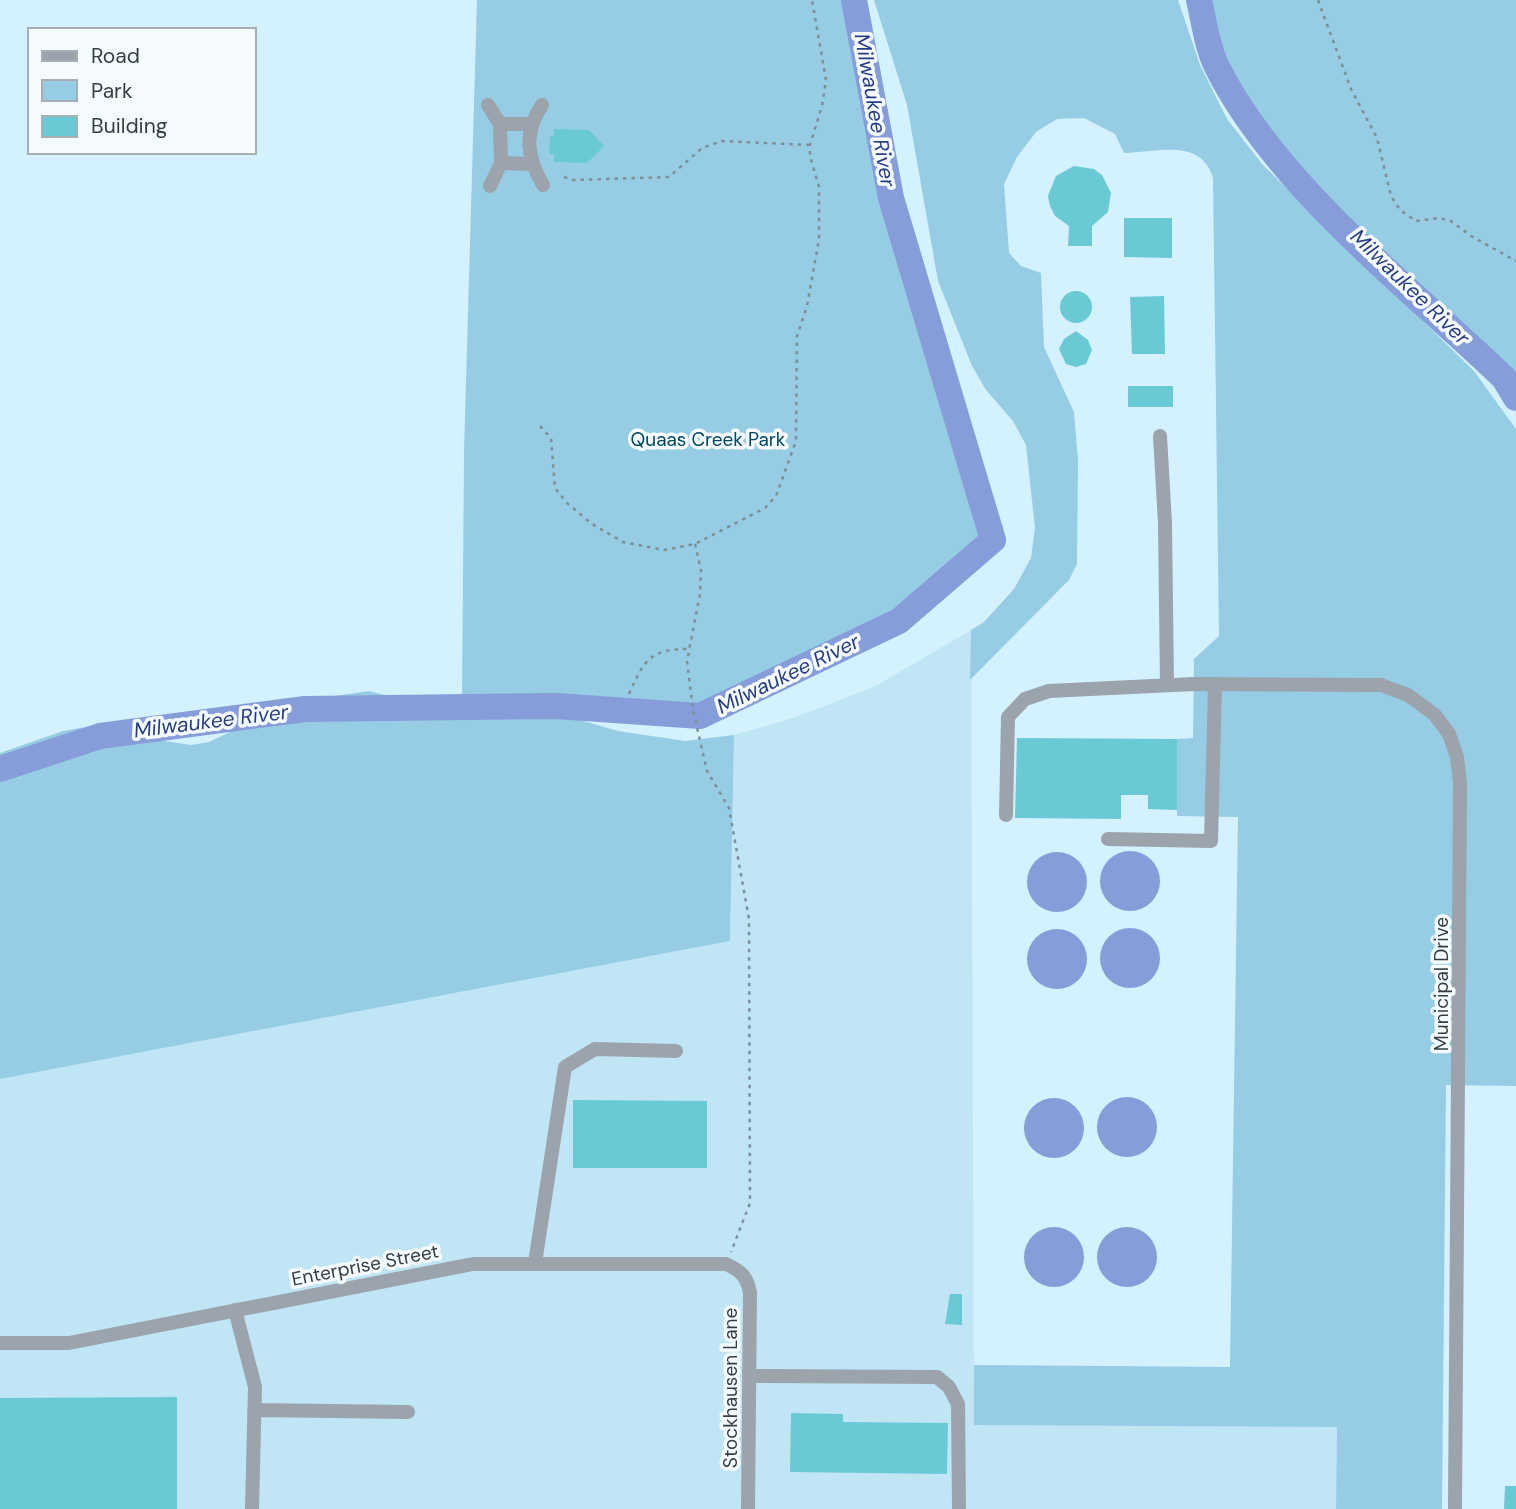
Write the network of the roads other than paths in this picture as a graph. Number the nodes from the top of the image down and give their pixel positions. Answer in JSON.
{"nodes":[{"id":1,"x":542,"y":105,"type":"dead end"},
{"id":2,"x":488,"y":106,"type":"dead end"},
{"id":3,"x":500,"y":124,"type":"junction"},
{"id":4,"x":530,"y":124,"type":"junction"},
{"id":5,"x":501,"y":163,"type":"junction"},
{"id":6,"x":530,"y":164,"type":"junction"},
{"id":7,"x":543,"y":185,"type":"dead end"},
{"id":8,"x":490,"y":186,"type":"dead end"},
{"id":9,"x":1160,"y":436,"type":"dead end"},
{"id":10,"x":1215,"y":684,"type":"junction"},
{"id":11,"x":1167,"y":685,"type":"junction"},
{"id":12,"x":1006,"y":815,"type":"dead end"},
{"id":13,"x":1108,"y":839,"type":"dead end"},
{"id":14,"x":676,"y":1051,"type":"dead end"},
{"id":15,"x":535,"y":1263,"type":"junction"},
{"id":16,"x":733,"y":1267,"type":"joint"},
{"id":17,"x":235,"y":1310,"type":"junction"},
{"id":18,"x":0,"y":1343,"type":"edge"},
{"id":19,"x":749,"y":1376,"type":"junction"},
{"id":20,"x":254,"y":1410,"type":"junction"},
{"id":21,"x":408,"y":1412,"type":"dead end"},
{"id":22,"x":252,"y":1509,"type":"edge"},
{"id":23,"x":748,"y":1509,"type":"edge"},
{"id":24,"x":958,"y":1509,"type":"edge"},
{"id":25,"x":1455,"y":1509,"type":"edge"}],
"edges":[{"from":1,"to":4,"type":"street"},
{"from":2,"to":3,"type":"street"},
{"from":3,"to":4,"type":"street"},
{"from":3,"to":5,"type":"street"},
{"from":4,"to":6,"type":"street"},
{"from":5,"to":6,"type":"street"},
{"from":5,"to":8,"type":"street"},
{"from":6,"to":7,"type":"street"},
{"from":9,"to":11,"type":"street"},
{"from":10,"to":11,"type":"street","name":"Municipal Drive"},
{"from":10,"to":13,"type":"street"},
{"from":10,"to":25,"type":"street","name":"Municipal Drive"},
{"from":11,"to":12,"type":"street","name":"Municipal Drive"},
{"from":14,"to":15,"type":"street"},
{"from":15,"to":16,"type":"street","name":"Enterprise Street"},
{"from":15,"to":17,"type":"street","name":"Enterprise Street"},
{"from":16,"to":19,"type":"street","name":"Stockhausen Lane"},
{"from":17,"to":18,"type":"street","name":"Enterprise Street"},
{"from":17,"to":20,"type":"street"},
{"from":19,"to":23,"type":"street","name":"Stockhausen Lane"},
{"from":19,"to":24,"type":"street"},
{"from":20,"to":21,"type":"street"},
{"from":20,"to":22,"type":"street"}]}
